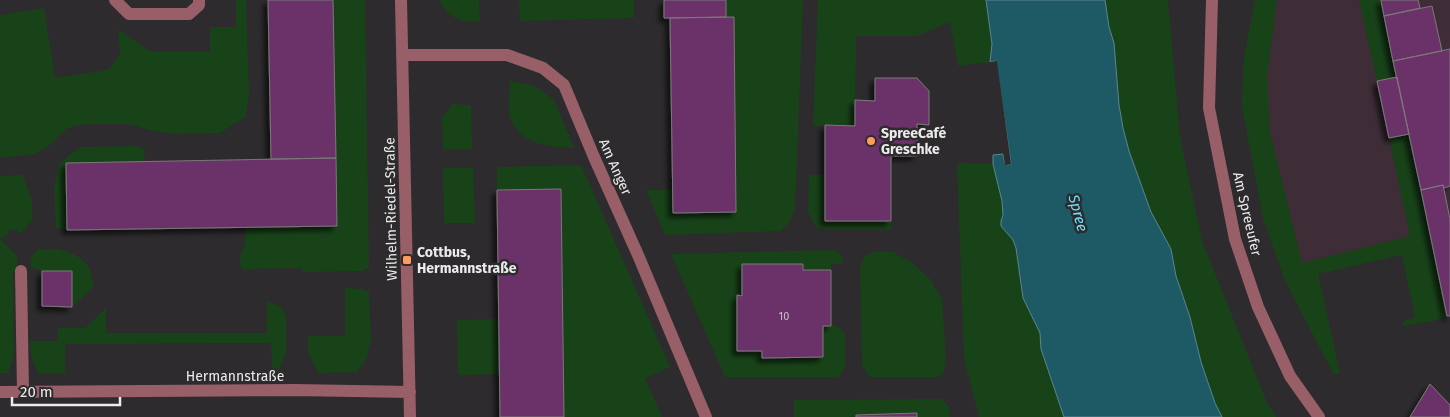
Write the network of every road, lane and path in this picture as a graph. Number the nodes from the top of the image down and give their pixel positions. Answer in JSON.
{"nodes":[{"id":1,"x":115,"y":0,"type":"edge"},
{"id":2,"x":198,"y":0,"type":"edge"},
{"id":3,"x":401,"y":0,"type":"edge"},
{"id":4,"x":1212,"y":0,"type":"edge"},
{"id":5,"x":402,"y":55,"type":"junction"},
{"id":6,"x":21,"y":271,"type":"dead end"},
{"id":7,"x":0,"y":392,"type":"edge"},
{"id":8,"x":23,"y":392,"type":"junction"},
{"id":9,"x":410,"y":392,"type":"junction"},
{"id":10,"x":410,"y":417,"type":"edge"},
{"id":11,"x":706,"y":417,"type":"edge"},
{"id":12,"x":1319,"y":417,"type":"edge"}],
"edges":[{"from":1,"to":2,"type":"street"},
{"from":3,"to":5,"type":"street","name":"Wilhelm-Riedel-Straße"},
{"from":4,"to":12,"type":"street","name":"Am Spreeufer"},
{"from":5,"to":9,"type":"street","name":"Wilhelm-Riedel-Straße"},
{"from":5,"to":11,"type":"street","name":"Am Anger"},
{"from":6,"to":8,"type":"street"},
{"from":7,"to":8,"type":"street","name":"Hermannstraße"},
{"from":8,"to":9,"type":"street","name":"Hermannstraße"},
{"from":9,"to":10,"type":"street","name":"Wilhelm-Riedel-Straße"}]}
